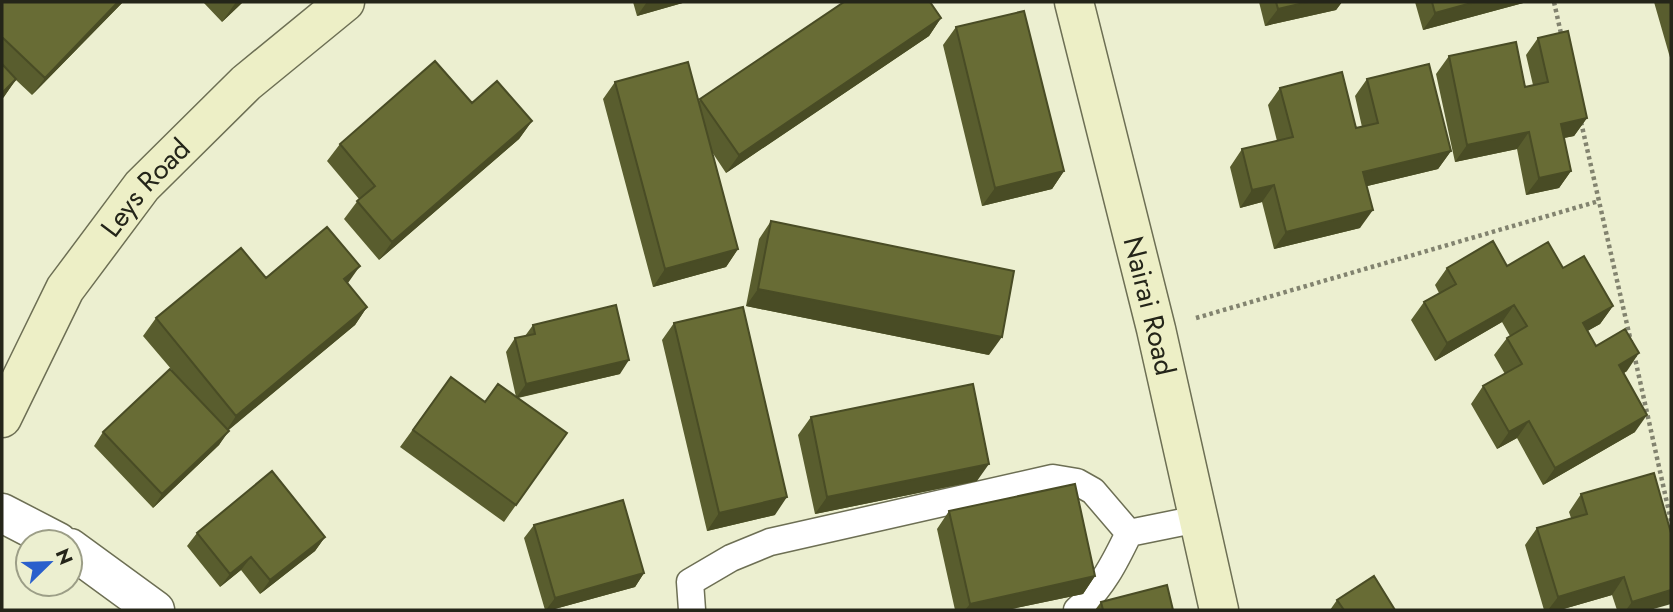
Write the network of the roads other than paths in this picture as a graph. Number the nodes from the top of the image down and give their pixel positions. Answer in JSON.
{"nodes":[{"id":1,"x":345,"y":2,"type":"edge"},
{"id":2,"x":1074,"y":2,"type":"edge"},
{"id":3,"x":2,"y":418,"type":"edge"},
{"id":4,"x":2,"y":513,"type":"edge"},
{"id":5,"x":1198,"y":519,"type":"junction"},
{"id":6,"x":31,"y":528,"type":"edge"},
{"id":7,"x":1129,"y":533,"type":"junction"},
{"id":8,"x":84,"y":558,"type":"edge"},
{"id":9,"x":155,"y":610,"type":"edge"},
{"id":10,"x":692,"y":610,"type":"edge"},
{"id":11,"x":1077,"y":610,"type":"edge"},
{"id":12,"x":1219,"y":610,"type":"edge"}],
"edges":[{"from":1,"to":3,"type":"street","name":"Leys Road"},
{"from":2,"to":5,"type":"street","name":"Nairai Road"},
{"from":4,"to":6,"type":"street"},
{"from":5,"to":7,"type":"lane"},
{"from":5,"to":12,"type":"street","name":"Nairai Road"},
{"from":7,"to":10,"type":"lane"},
{"from":7,"to":11,"type":"lane"},
{"from":8,"to":9,"type":"street"}]}
